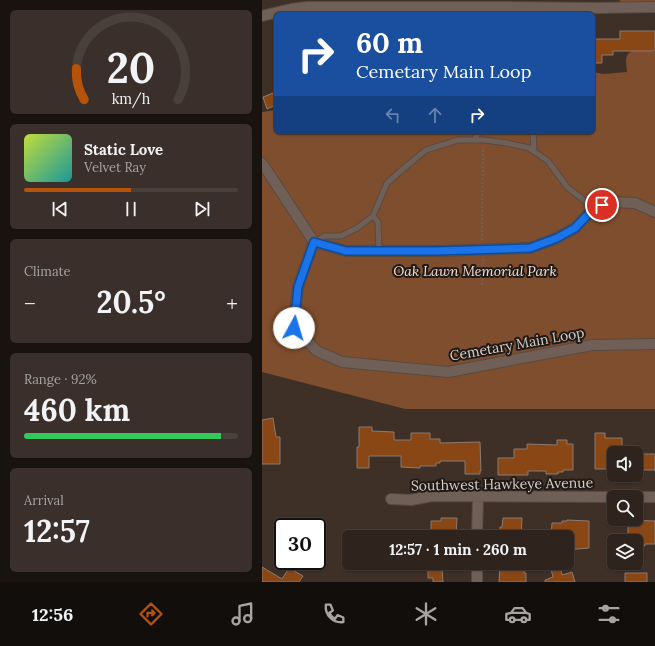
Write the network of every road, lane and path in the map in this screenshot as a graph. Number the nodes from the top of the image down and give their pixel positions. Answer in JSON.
{"nodes":[{"id":1,"x":655,"y":7,"type":"edge"},
{"id":2,"x":279,"y":12,"type":"edge"},
{"id":3,"x":274,"y":13,"type":"edge"},
{"id":4,"x":262,"y":16,"type":"edge"},
{"id":5,"x":478,"y":134,"type":"edge"},
{"id":6,"x":533,"y":134,"type":"edge"},
{"id":7,"x":474,"y":140,"type":"junction"},
{"id":8,"x":484,"y":140,"type":"junction"},
{"id":9,"x":534,"y":151,"type":"junction"},
{"id":10,"x":262,"y":163,"type":"edge"},
{"id":11,"x":594,"y":208,"type":"junction"},
{"id":12,"x":655,"y":212,"type":"edge"},
{"id":13,"x":373,"y":216,"type":"junction"},
{"id":14,"x":314,"y":242,"type":"junction"},
{"id":15,"x":483,"y":250,"type":"junction"},
{"id":16,"x":380,"y":251,"type":"junction"},
{"id":17,"x":482,"y":285,"type":"dead end"},
{"id":18,"x":655,"y":344,"type":"edge"},
{"id":19,"x":478,"y":497,"type":"junction"},
{"id":20,"x":607,"y":497,"type":"edge"},
{"id":21,"x":643,"y":497,"type":"edge"},
{"id":22,"x":655,"y":497,"type":"edge"},
{"id":23,"x":391,"y":499,"type":"dead end"},
{"id":24,"x":477,"y":530,"type":"edge"},
{"id":25,"x":477,"y":570,"type":"edge"},
{"id":26,"x":477,"y":582,"type":"edge"}],
"edges":[{"from":1,"to":2,"type":"street"},
{"from":3,"to":4,"type":"street"},
{"from":5,"to":7,"type":"lane"},
{"from":6,"to":9,"type":"lane"},
{"from":7,"to":8,"type":"lane"},
{"from":7,"to":13,"type":"lane"},
{"from":8,"to":9,"type":"lane"},
{"from":8,"to":15,"type":"path"},
{"from":9,"to":11,"type":"lane"},
{"from":10,"to":14,"type":"street"},
{"from":11,"to":12,"type":"street"},
{"from":11,"to":15,"type":"street"},
{"from":13,"to":14,"type":"lane"},
{"from":13,"to":16,"type":"lane"},
{"from":14,"to":16,"type":"street"},
{"from":14,"to":18,"type":"street","name":"Cemetary Main Loop"},
{"from":15,"to":16,"type":"street"},
{"from":15,"to":17,"type":"path"},
{"from":19,"to":20,"type":"street","name":"Southwest Hawkeye Avenue"},
{"from":19,"to":23,"type":"street","name":"Southwest Hawkeye Avenue"},
{"from":19,"to":24,"type":"street"},
{"from":21,"to":22,"type":"street"},
{"from":25,"to":26,"type":"street"}]}
